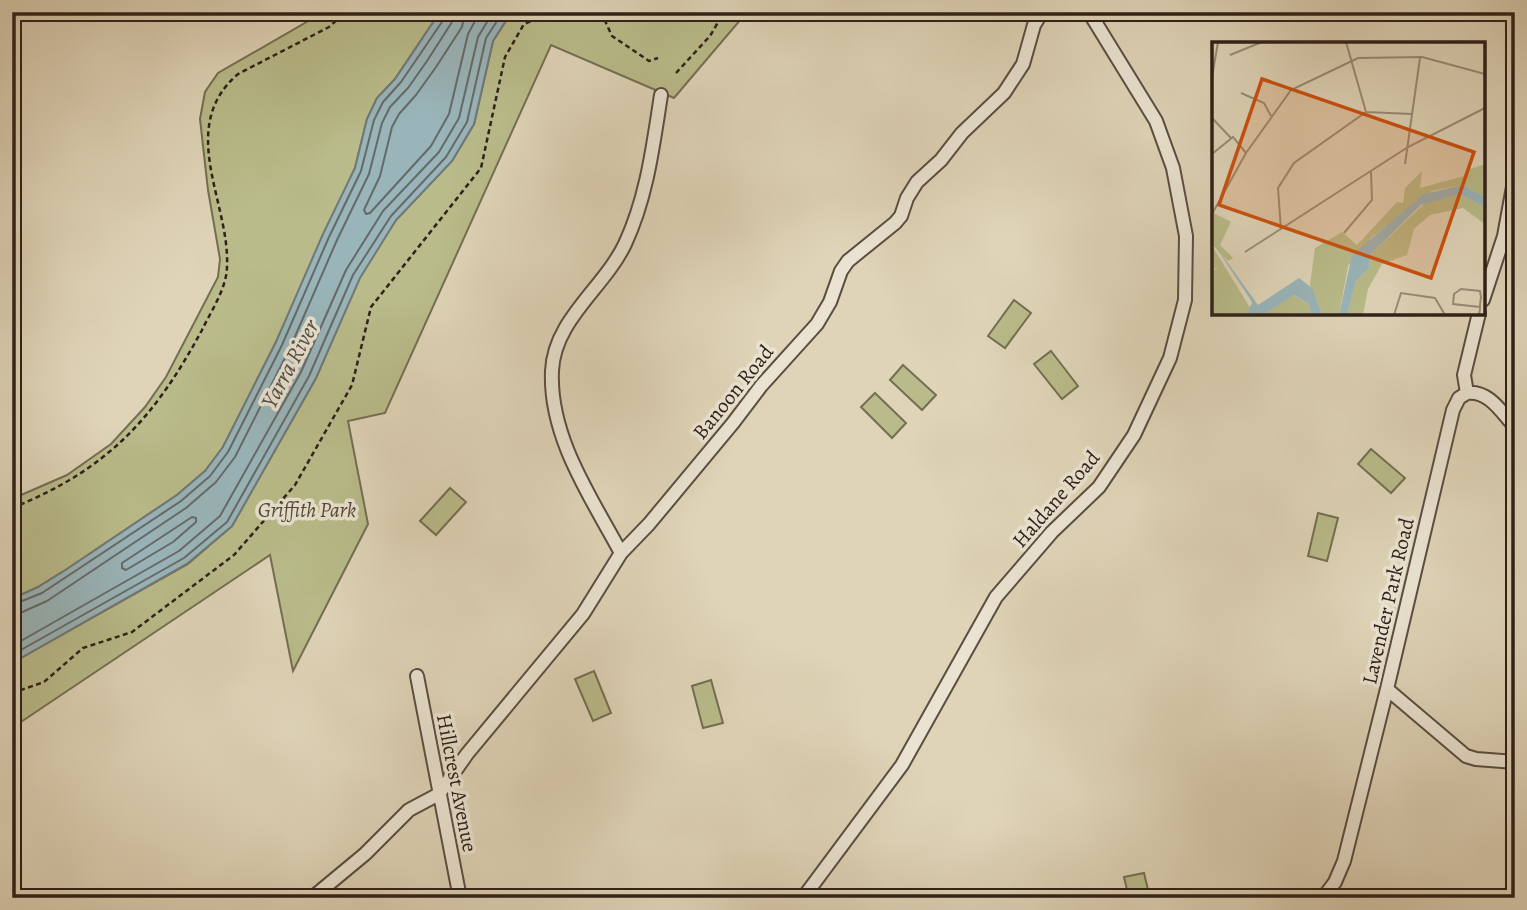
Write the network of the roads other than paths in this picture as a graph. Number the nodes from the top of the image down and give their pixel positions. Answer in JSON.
{"nodes":[{"id":1,"x":1042,"y":12,"type":"edge"},
{"id":2,"x":1089,"y":12,"type":"edge"},
{"id":3,"x":661,"y":95,"type":"dead end"},
{"id":4,"x":1515,"y":176,"type":"edge"},
{"id":5,"x":1485,"y":294,"type":"edge"},
{"id":6,"x":1479,"y":315,"type":"edge"},
{"id":7,"x":1467,"y":393,"type":"junction"},
{"id":8,"x":1515,"y":427,"type":"edge"},
{"id":9,"x":621,"y":553,"type":"junction"},
{"id":10,"x":417,"y":676,"type":"dead end"},
{"id":11,"x":1387,"y":689,"type":"junction"},
{"id":12,"x":1515,"y":762,"type":"edge"},
{"id":13,"x":439,"y":794,"type":"junction"},
{"id":14,"x":312,"y":898,"type":"edge"},
{"id":15,"x":460,"y":898,"type":"edge"},
{"id":16,"x":803,"y":898,"type":"edge"},
{"id":17,"x":1323,"y":898,"type":"edge"}],
"edges":[{"from":1,"to":9,"type":"street","name":"Banoon Road"},
{"from":2,"to":16,"type":"street","name":"Haldane Road"},
{"from":3,"to":9,"type":"street"},
{"from":4,"to":5,"type":"street"},
{"from":6,"to":7,"type":"street","name":"Lavender Park Road"},
{"from":7,"to":8,"type":"street"},
{"from":7,"to":11,"type":"street","name":"Lavender Park Road"},
{"from":9,"to":13,"type":"street","name":"Banoon Road"},
{"from":10,"to":13,"type":"street","name":"Hillcrest Avenue"},
{"from":11,"to":12,"type":"street"},
{"from":11,"to":17,"type":"street","name":"Lavender Park Road"},
{"from":13,"to":14,"type":"street"},
{"from":13,"to":15,"type":"street","name":"Hillcrest Avenue"}]}
